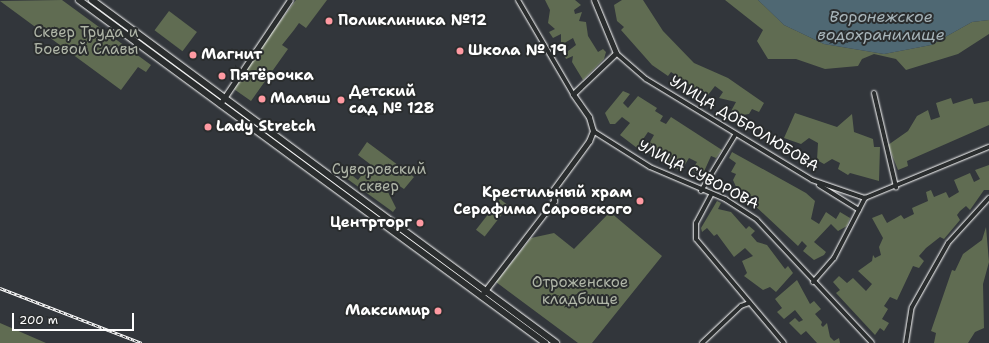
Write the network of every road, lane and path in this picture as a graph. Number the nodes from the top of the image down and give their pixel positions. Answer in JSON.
{"nodes":[{"id":1,"x":79,"y":0,"type":"edge"},
{"id":2,"x":92,"y":0,"type":"edge"},
{"id":3,"x":290,"y":0,"type":"edge"},
{"id":4,"x":518,"y":0,"type":"edge"},
{"id":5,"x":594,"y":0,"type":"edge"},
{"id":6,"x":616,"y":53,"type":"junction"},
{"id":7,"x":874,"y":93,"type":"dead end"},
{"id":8,"x":573,"y":94,"type":"junction"},
{"id":9,"x":222,"y":97,"type":"junction"},
{"id":10,"x":220,"y":104,"type":"junction"},
{"id":11,"x":593,"y":131,"type":"junction"},
{"id":12,"x":735,"y":135,"type":"junction"},
{"id":13,"x":989,"y":147,"type":"edge"},
{"id":14,"x":812,"y":180,"type":"junction"},
{"id":15,"x":896,"y":187,"type":"junction"},
{"id":16,"x":701,"y":191,"type":"junction"},
{"id":17,"x":711,"y":194,"type":"junction"},
{"id":18,"x":865,"y":198,"type":"junction"},
{"id":19,"x":989,"y":198,"type":"edge"},
{"id":20,"x":859,"y":210,"type":"junction"},
{"id":21,"x":813,"y":282,"type":"junction"},
{"id":22,"x":485,"y":291,"type":"junction"},
{"id":23,"x":481,"y":296,"type":"junction"},
{"id":24,"x":749,"y":303,"type":"junction"},
{"id":25,"x":545,"y":343,"type":"edge"},
{"id":26,"x":556,"y":343,"type":"edge"},
{"id":27,"x":702,"y":343,"type":"edge"},
{"id":28,"x":784,"y":343,"type":"edge"},
{"id":29,"x":872,"y":343,"type":"edge"},
{"id":30,"x":906,"y":343,"type":"edge"}],
"edges":[{"from":1,"to":10,"type":"main road"},
{"from":2,"to":9,"type":"main road"},
{"from":3,"to":9,"type":"street"},
{"from":4,"to":8,"type":"street","name":"УЛИЦА СУВОРОВА"},
{"from":5,"to":6,"type":"street","name":"УЛИЦА ДОБРОЛЮБОВА"},
{"from":6,"to":8,"type":"street"},
{"from":6,"to":12,"type":"street","name":"УЛИЦА ДОБРОЛЮБОВА"},
{"from":7,"to":15,"type":"street"},
{"from":8,"to":11,"type":"street","name":"УЛИЦА СУВОРОВА"},
{"from":9,"to":10,"type":"street"},
{"from":9,"to":22,"type":"main road"},
{"from":10,"to":23,"type":"main road"},
{"from":11,"to":16,"type":"street","name":"УЛИЦА СУВОРОВА"},
{"from":11,"to":22,"type":"street"},
{"from":12,"to":14,"type":"street","name":"УЛИЦА ДОБРОЛЮБОВА"},
{"from":12,"to":16,"type":"street"},
{"from":13,"to":15,"type":"street"},
{"from":14,"to":18,"type":"street","name":"УЛИЦА ДОБРОЛЮБОВА"},
{"from":14,"to":20,"type":"street"},
{"from":15,"to":18,"type":"street"},
{"from":16,"to":17,"type":"street","name":"УЛИЦА СУВОРОВА"},
{"from":17,"to":21,"type":"street","name":"УЛИЦА СУВОРОВА"},
{"from":17,"to":24,"type":"street"},
{"from":18,"to":20,"type":"street"},
{"from":19,"to":30,"type":"street"},
{"from":20,"to":21,"type":"street"},
{"from":21,"to":29,"type":"street","name":"УЛИЦА СУВОРОВА"},
{"from":22,"to":23,"type":"street"},
{"from":22,"to":26,"type":"main road"},
{"from":23,"to":25,"type":"main road"},
{"from":24,"to":27,"type":"street"},
{"from":24,"to":28,"type":"street"}]}
